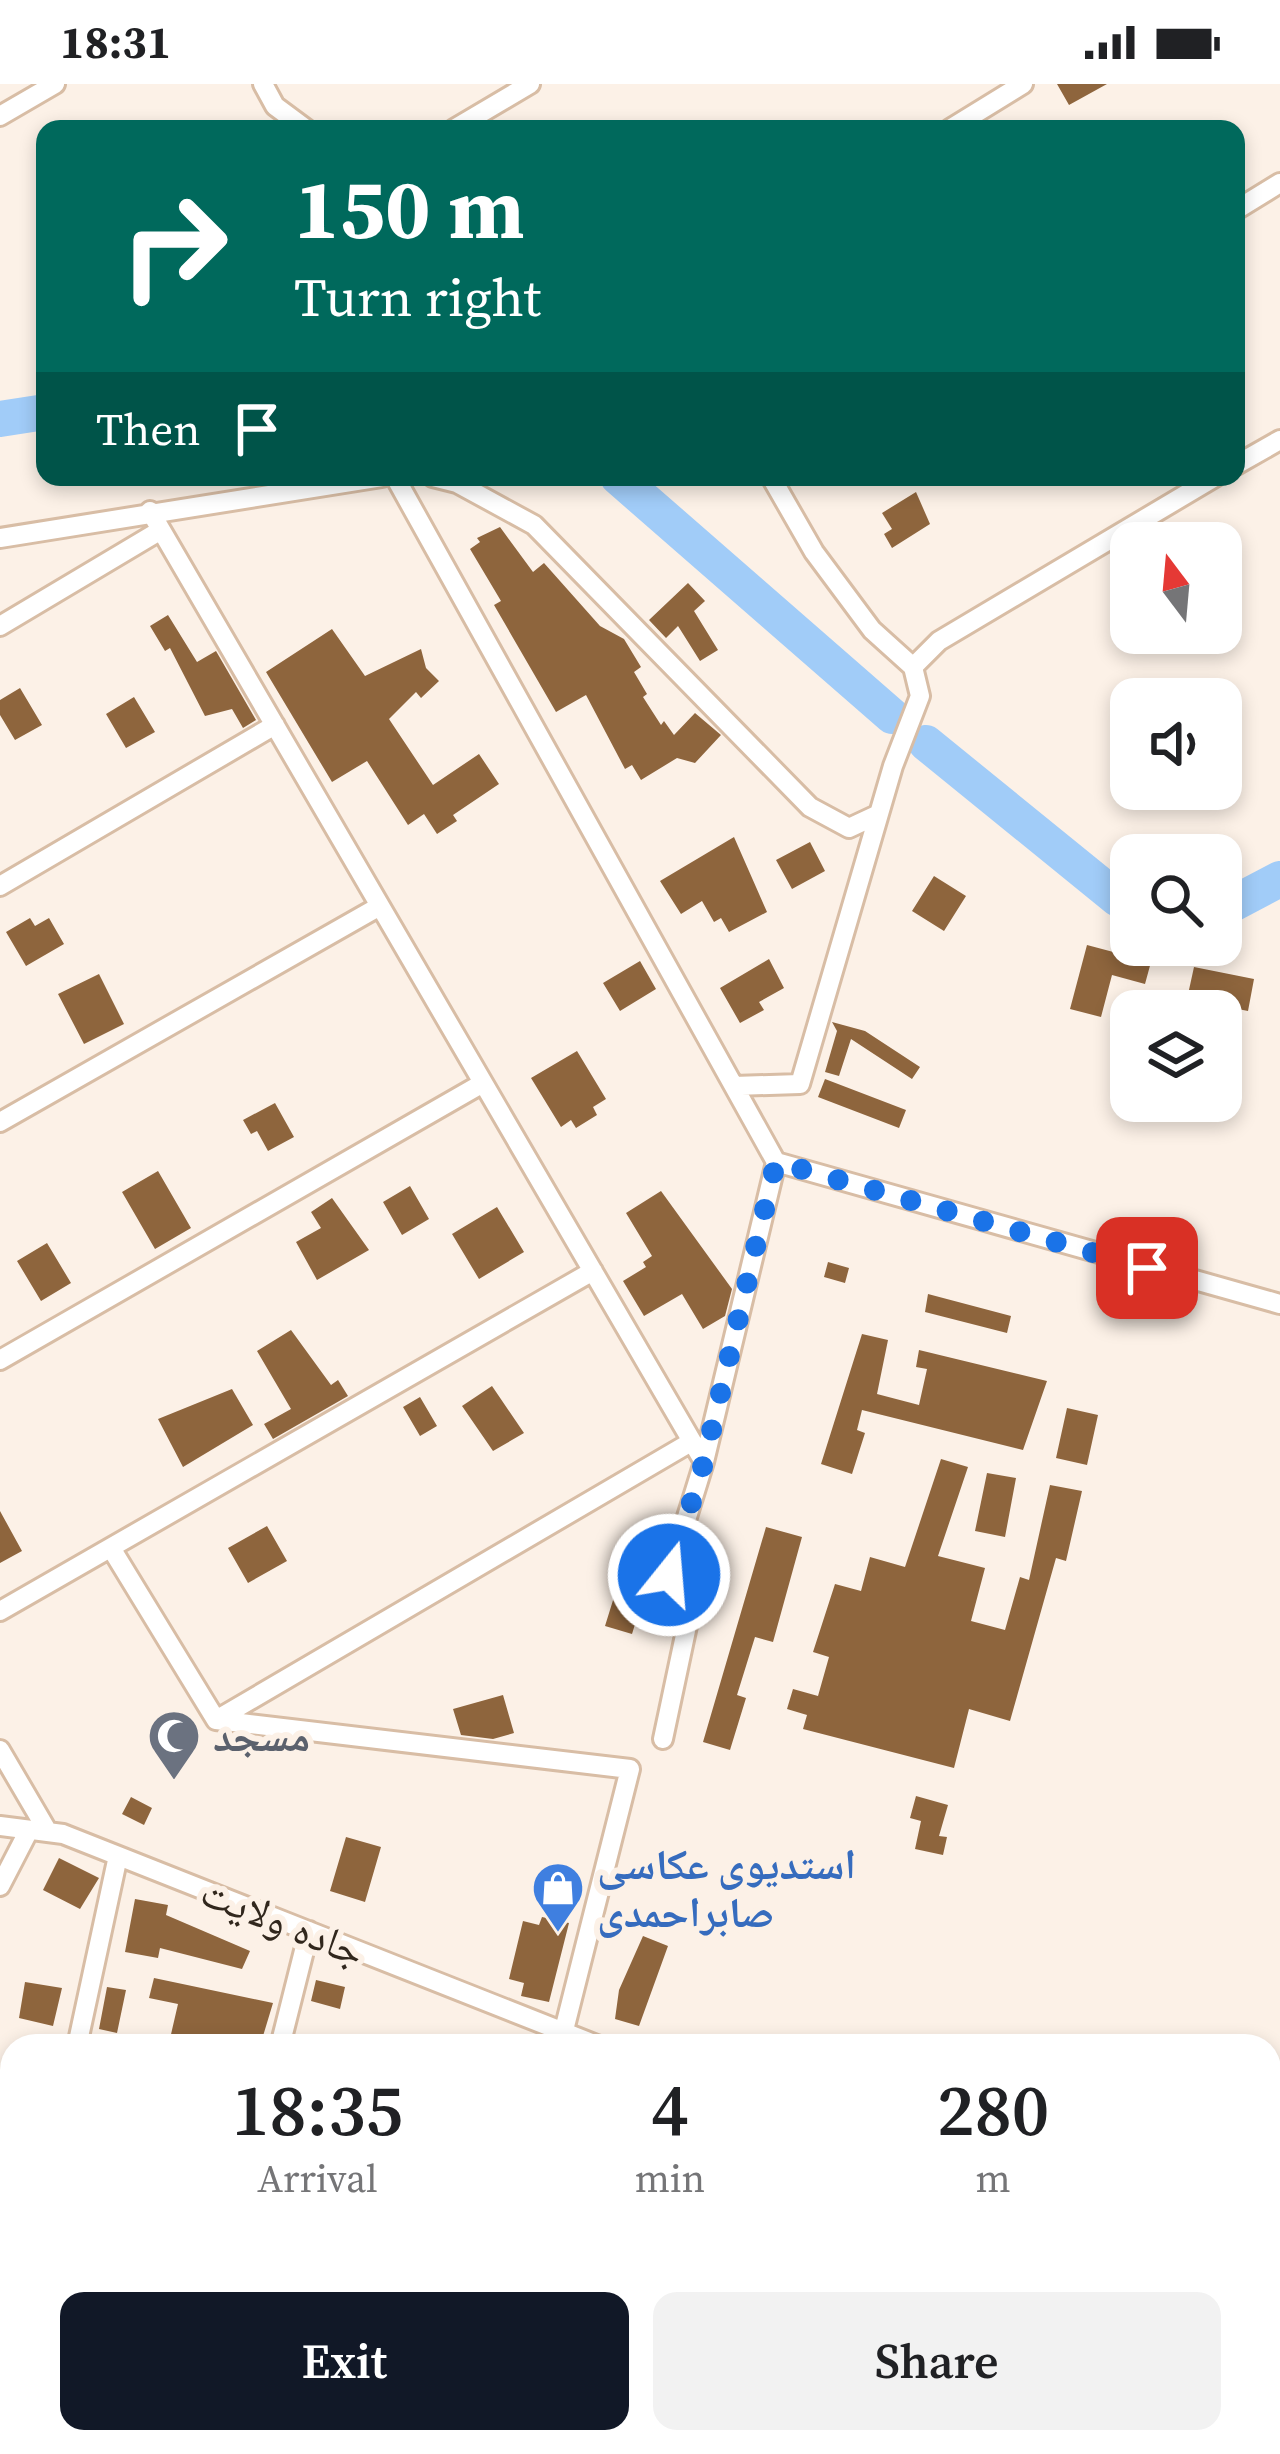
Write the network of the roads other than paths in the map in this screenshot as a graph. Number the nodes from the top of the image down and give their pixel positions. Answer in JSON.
{"nodes":[{"id":1,"x":55,"y":84,"type":"edge"},
{"id":2,"x":262,"y":84,"type":"edge"},
{"id":3,"x":1023,"y":84,"type":"edge"},
{"id":4,"x":518,"y":86,"type":"edge"},
{"id":5,"x":0,"y":116,"type":"edge"},
{"id":6,"x":294,"y":120,"type":"edge"},
{"id":7,"x":467,"y":120,"type":"edge"},
{"id":8,"x":965,"y":120,"type":"edge"},
{"id":9,"x":1280,"y":183,"type":"edge"},
{"id":10,"x":1245,"y":204,"type":"edge"},
{"id":11,"x":1280,"y":440,"type":"edge"},
{"id":12,"x":1245,"y":460,"type":"edge"},
{"id":13,"x":321,"y":486,"type":"edge"},
{"id":14,"x":400,"y":486,"type":"edge"},
{"id":15,"x":462,"y":486,"type":"edge"},
{"id":16,"x":783,"y":486,"type":"edge"},
{"id":17,"x":1200,"y":486,"type":"edge"},
{"id":18,"x":150,"y":511,"type":"junction"},
{"id":19,"x":161,"y":530,"type":"junction"},
{"id":20,"x":0,"y":538,"type":"edge"},
{"id":21,"x":0,"y":626,"type":"edge"},
{"id":22,"x":913,"y":667,"type":"junction"},
{"id":23,"x":274,"y":724,"type":"junction"},
{"id":24,"x":879,"y":814,"type":"junction"},
{"id":25,"x":0,"y":886,"type":"edge"},
{"id":26,"x":380,"y":906,"type":"junction"},
{"id":27,"x":483,"y":1083,"type":"junction"},
{"id":28,"x":734,"y":1086,"type":"junction"},
{"id":29,"x":0,"y":1122,"type":"edge"},
{"id":30,"x":776,"y":1162,"type":"junction"},
{"id":31,"x":592,"y":1271,"type":"junction"},
{"id":32,"x":1280,"y":1304,"type":"edge"},
{"id":33,"x":0,"y":1360,"type":"edge"},
{"id":34,"x":691,"y":1442,"type":"junction"},
{"id":35,"x":704,"y":1462,"type":"junction"},
{"id":36,"x":111,"y":1548,"type":"junction"},
{"id":37,"x":0,"y":1610,"type":"edge"},
{"id":38,"x":216,"y":1720,"type":"junction"},
{"id":39,"x":664,"y":1739,"type":"dead end"},
{"id":40,"x":0,"y":1750,"type":"edge"},
{"id":41,"x":0,"y":1826,"type":"edge"},
{"id":42,"x":39,"y":1831,"type":"junction"},
{"id":43,"x":118,"y":1856,"type":"junction"},
{"id":44,"x":0,"y":1886,"type":"edge"},
{"id":45,"x":309,"y":1931,"type":"junction"},
{"id":46,"x":80,"y":2034,"type":"edge"},
{"id":47,"x":283,"y":2034,"type":"edge"},
{"id":48,"x":549,"y":2034,"type":"edge"},
{"id":49,"x":562,"y":2034,"type":"edge"}],
"edges":[{"from":1,"to":5,"type":"street"},
{"from":2,"to":6,"type":"street"},
{"from":3,"to":8,"type":"street"},
{"from":4,"to":7,"type":"street"},
{"from":9,"to":10,"type":"street"},
{"from":11,"to":12,"type":"street"},
{"from":13,"to":18,"type":"street"},
{"from":14,"to":28,"type":"street"},
{"from":15,"to":24,"type":"street"},
{"from":16,"to":22,"type":"street"},
{"from":17,"to":22,"type":"street"},
{"from":18,"to":19,"type":"street"},
{"from":18,"to":20,"type":"street"},
{"from":19,"to":21,"type":"street"},
{"from":19,"to":23,"type":"street"},
{"from":22,"to":24,"type":"street"},
{"from":23,"to":25,"type":"street"},
{"from":23,"to":26,"type":"street"},
{"from":24,"to":28,"type":"street"},
{"from":26,"to":27,"type":"street"},
{"from":26,"to":29,"type":"street"},
{"from":27,"to":31,"type":"street"},
{"from":27,"to":33,"type":"street"},
{"from":28,"to":30,"type":"street"},
{"from":30,"to":32,"type":"street"},
{"from":30,"to":35,"type":"street"},
{"from":31,"to":34,"type":"street"},
{"from":31,"to":36,"type":"street"},
{"from":34,"to":35,"type":"street"},
{"from":34,"to":38,"type":"street"},
{"from":35,"to":39,"type":"street"},
{"from":36,"to":37,"type":"street"},
{"from":36,"to":38,"type":"street"},
{"from":38,"to":49,"type":"street"},
{"from":40,"to":42,"type":"street"},
{"from":41,"to":42,"type":"street","name":"جاده ولایت"},
{"from":42,"to":43,"type":"street","name":"جاده ولایت"},
{"from":42,"to":44,"type":"street"},
{"from":43,"to":45,"type":"street","name":"جاده ولایت"},
{"from":43,"to":46,"type":"street"},
{"from":45,"to":47,"type":"street"},
{"from":45,"to":48,"type":"street","name":"جاده ولایت"}]}
